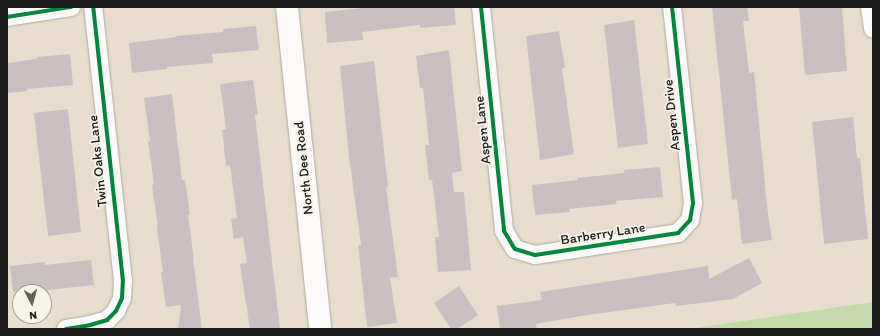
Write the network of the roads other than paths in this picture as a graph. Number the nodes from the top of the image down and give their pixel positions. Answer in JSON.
{"nodes":[{"id":1,"x":71,"y":7,"type":"edge"},
{"id":2,"x":93,"y":7,"type":"edge"},
{"id":3,"x":287,"y":7,"type":"edge"},
{"id":4,"x":481,"y":7,"type":"edge"},
{"id":5,"x":672,"y":7,"type":"edge"},
{"id":6,"x":870,"y":7,"type":"edge"},
{"id":7,"x":7,"y":17,"type":"edge"},
{"id":8,"x":873,"y":29,"type":"edge"},
{"id":9,"x":690,"y":220,"type":"joint"},
{"id":10,"x":515,"y":249,"type":"joint"},
{"id":11,"x":66,"y":329,"type":"edge"},
{"id":12,"x":320,"y":329,"type":"edge"}],
"edges":[{"from":1,"to":7,"type":"street"},
{"from":2,"to":11,"type":"street","name":"Twin Oaks Lane"},
{"from":3,"to":12,"type":"street","name":"North Dee Road"},
{"from":4,"to":10,"type":"street","name":"Aspen Lane"},
{"from":5,"to":9,"type":"street","name":"Aspen Drive"},
{"from":6,"to":8,"type":"street"},
{"from":9,"to":10,"type":"street","name":"Barberry Lane"}]}
